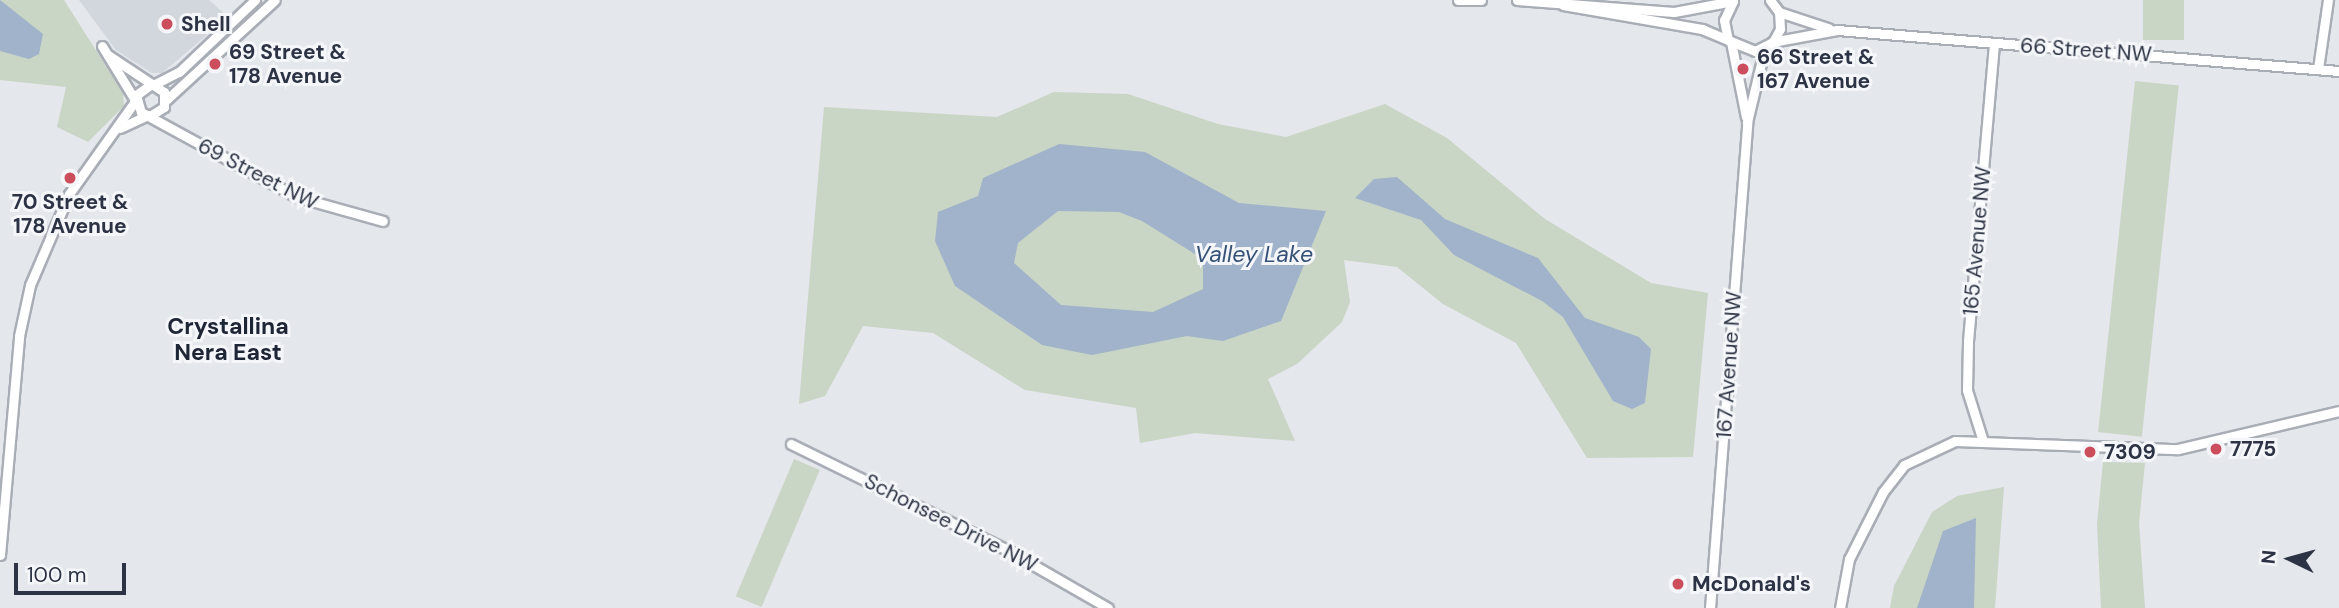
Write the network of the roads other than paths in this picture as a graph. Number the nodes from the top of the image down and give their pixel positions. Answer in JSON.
{"nodes":[{"id":1,"x":255,"y":0,"type":"edge"},
{"id":2,"x":275,"y":0,"type":"edge"},
{"id":3,"x":1458,"y":0,"type":"edge"},
{"id":4,"x":1481,"y":0,"type":"edge"},
{"id":5,"x":1517,"y":0,"type":"edge"},
{"id":6,"x":2328,"y":0,"type":"edge"},
{"id":7,"x":1734,"y":1,"type":"edge"},
{"id":8,"x":1772,"y":1,"type":"edge"},
{"id":9,"x":1563,"y":5,"type":"junction"},
{"id":10,"x":1779,"y":12,"type":"junction"},
{"id":11,"x":1833,"y":29,"type":"junction"},
{"id":12,"x":1729,"y":41,"type":"junction"},
{"id":13,"x":1994,"y":43,"type":"junction"},
{"id":14,"x":1769,"y":45,"type":"junction"},
{"id":15,"x":102,"y":46,"type":"dead end"},
{"id":16,"x":108,"y":55,"type":"junction"},
{"id":17,"x":2318,"y":69,"type":"junction"},
{"id":18,"x":2339,"y":71,"type":"edge"},
{"id":19,"x":151,"y":85,"type":"junction"},
{"id":20,"x":135,"y":101,"type":"junction"},
{"id":21,"x":165,"y":102,"type":"junction"},
{"id":22,"x":150,"y":115,"type":"junction"},
{"id":23,"x":1747,"y":122,"type":"junction"},
{"id":24,"x":177,"y":129,"type":"junction"},
{"id":25,"x":116,"y":131,"type":"junction"},
{"id":26,"x":383,"y":221,"type":"dead end"},
{"id":27,"x":2339,"y":411,"type":"edge"},
{"id":28,"x":1982,"y":438,"type":"junction"},
{"id":29,"x":791,"y":444,"type":"dead end"},
{"id":30,"x":0,"y":555,"type":"edge"},
{"id":31,"x":1108,"y":608,"type":"edge"},
{"id":32,"x":1710,"y":608,"type":"edge"},
{"id":33,"x":1840,"y":608,"type":"edge"}],
"edges":[{"from":1,"to":19,"type":"street"},
{"from":2,"to":21,"type":"street"},
{"from":3,"to":4,"type":"street"},
{"from":5,"to":9,"type":"street"},
{"from":6,"to":17,"type":"street"},
{"from":7,"to":9,"type":"street"},
{"from":7,"to":12,"type":"street","name":"167 Avenue NW"},
{"from":8,"to":10,"type":"street"},
{"from":9,"to":12,"type":"street"},
{"from":10,"to":11,"type":"street","name":"66 Street NW"},
{"from":10,"to":14,"type":"street","name":"167 Avenue NW"},
{"from":11,"to":13,"type":"street","name":"66 Street NW"},
{"from":11,"to":14,"type":"street","name":"66 Street NW"},
{"from":12,"to":14,"type":"street","name":"66 Street NW"},
{"from":12,"to":23,"type":"street","name":"167 Avenue NW"},
{"from":13,"to":17,"type":"street","name":"66 Street NW"},
{"from":13,"to":28,"type":"street","name":"165 Avenue NW"},
{"from":14,"to":23,"type":"street","name":"167 Avenue NW"},
{"from":15,"to":16,"type":"street"},
{"from":16,"to":19,"type":"street"},
{"from":16,"to":20,"type":"street"},
{"from":17,"to":18,"type":"street","name":"66 Street NW"},
{"from":19,"to":20,"type":"street"},
{"from":19,"to":21,"type":"street","name":"69 Street NW"},
{"from":20,"to":22,"type":"street","name":"69 Street NW"},
{"from":20,"to":25,"type":"street"},
{"from":21,"to":22,"type":"street"},
{"from":21,"to":24,"type":"street","name":"69 Street NW"},
{"from":22,"to":24,"type":"street","name":"69 Street NW"},
{"from":22,"to":25,"type":"street"},
{"from":23,"to":32,"type":"street","name":"167 Avenue NW"},
{"from":24,"to":26,"type":"street","name":"69 Street NW"},
{"from":25,"to":30,"type":"street"},
{"from":27,"to":28,"type":"street"},
{"from":28,"to":33,"type":"street"},
{"from":29,"to":31,"type":"street","name":"Schonsee Drive NW"}]}
